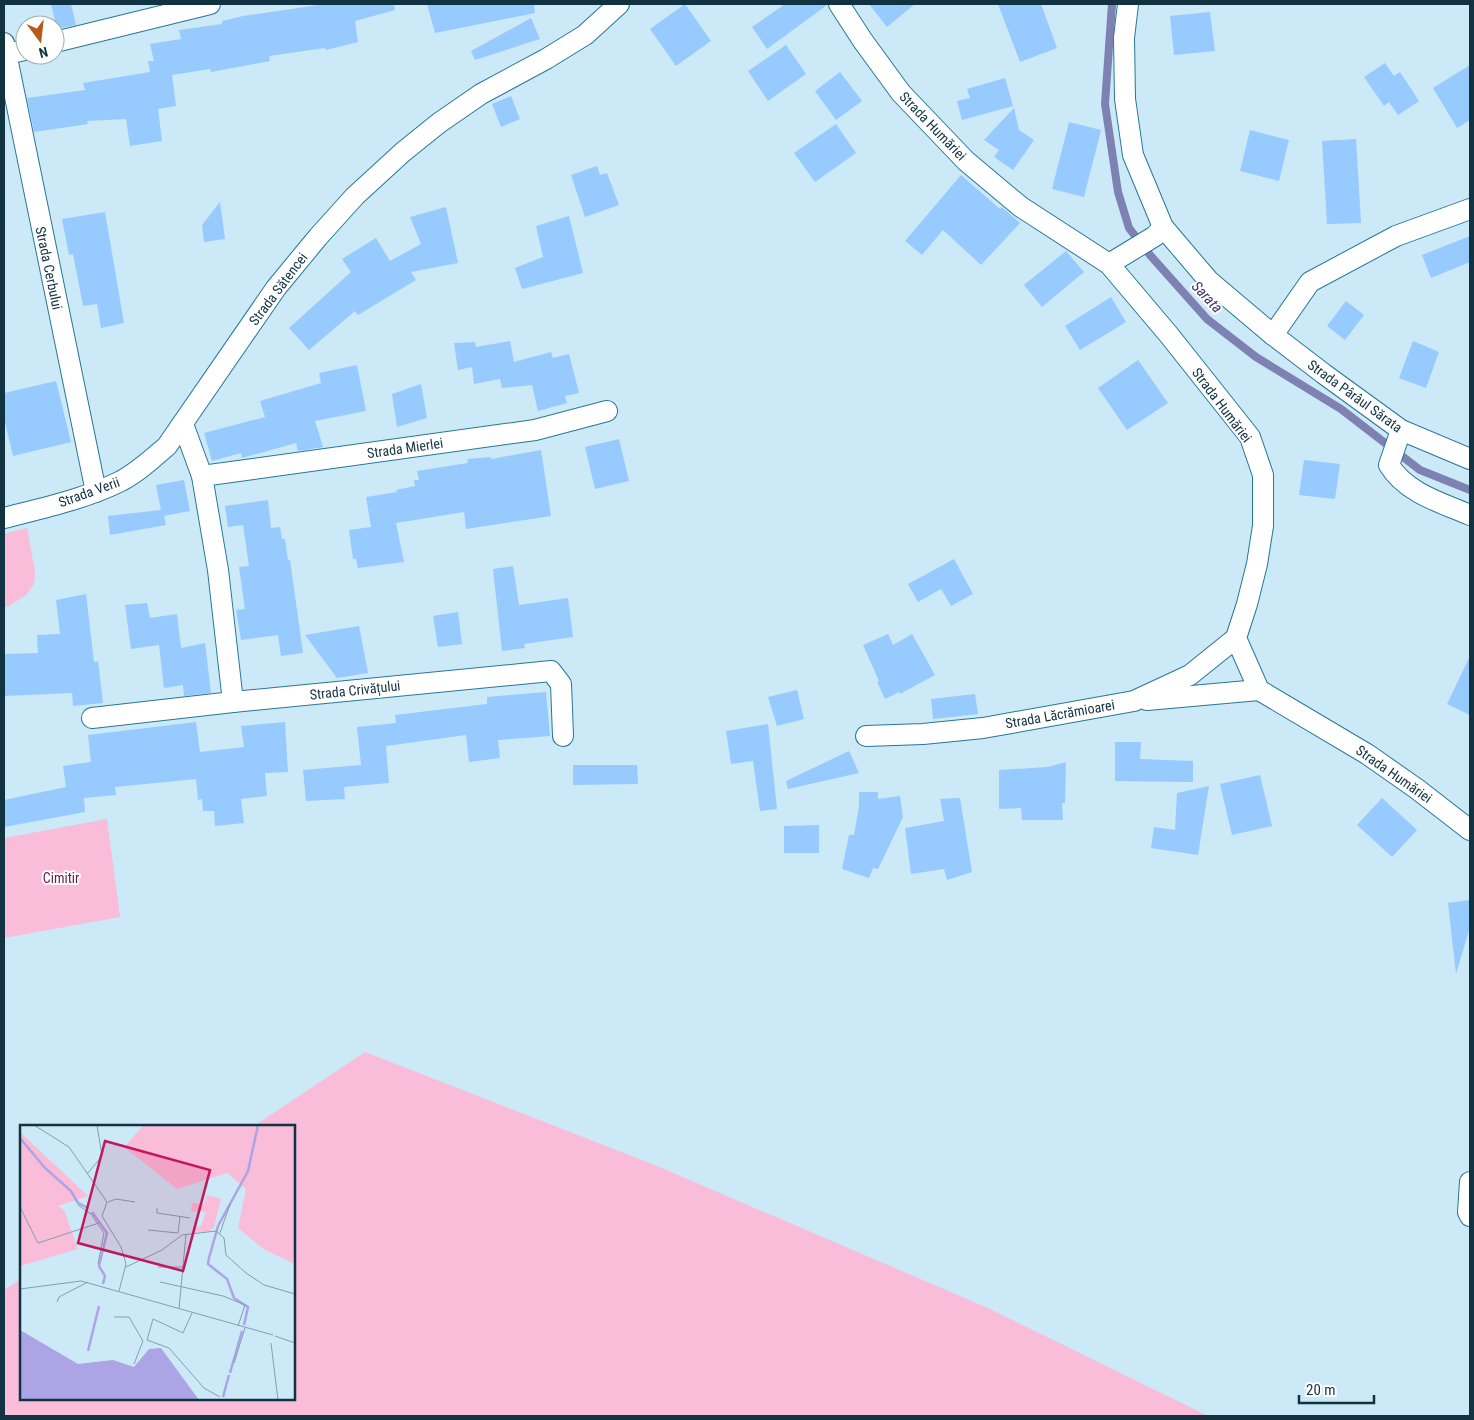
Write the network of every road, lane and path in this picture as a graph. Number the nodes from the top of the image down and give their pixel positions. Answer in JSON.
{"nodes":[{"id":1,"x":210,"y":4,"type":"edge"},
{"id":2,"x":619,"y":4,"type":"edge"},
{"id":3,"x":839,"y":4,"type":"edge"},
{"id":4,"x":1128,"y":4,"type":"edge"},
{"id":5,"x":65,"y":40,"type":"edge"},
{"id":6,"x":12,"y":49,"type":"edge"},
{"id":7,"x":1470,"y":209,"type":"edge"},
{"id":8,"x":1159,"y":231,"type":"junction"},
{"id":9,"x":1109,"y":264,"type":"junction"},
{"id":10,"x":1273,"y":335,"type":"junction"},
{"id":11,"x":607,"y":411,"type":"dead end"},
{"id":12,"x":183,"y":424,"type":"junction"},
{"id":13,"x":1399,"y":434,"type":"junction"},
{"id":14,"x":1470,"y":459,"type":"edge"},
{"id":15,"x":202,"y":476,"type":"junction"},
{"id":16,"x":96,"y":492,"type":"junction"},
{"id":17,"x":1470,"y":515,"type":"edge"},
{"id":18,"x":4,"y":518,"type":"edge"},
{"id":19,"x":1236,"y":638,"type":"junction"},
{"id":20,"x":1259,"y":690,"type":"junction"},
{"id":21,"x":1134,"y":701,"type":"junction"},
{"id":22,"x":233,"y":702,"type":"junction"},
{"id":23,"x":92,"y":718,"type":"dead end"},
{"id":24,"x":562,"y":736,"type":"dead end"},
{"id":25,"x":866,"y":736,"type":"dead end"},
{"id":26,"x":1470,"y":830,"type":"edge"},
{"id":27,"x":1470,"y":1182,"type":"edge"},
{"id":28,"x":1470,"y":1216,"type":"edge"}],
"edges":[{"from":1,"to":5,"type":"street"},
{"from":2,"to":12,"type":"street","name":"Strada Sătencei"},
{"from":3,"to":9,"type":"street","name":"Strada Humăriei"},
{"from":4,"to":8,"type":"street","name":"Strada Pârâul Sărata"},
{"from":6,"to":16,"type":"street","name":"Strada Cerbului"},
{"from":7,"to":10,"type":"street"},
{"from":8,"to":9,"type":"street"},
{"from":8,"to":10,"type":"street","name":"Strada Pârâul Sărata"},
{"from":9,"to":19,"type":"street","name":"Strada Humăriei"},
{"from":10,"to":13,"type":"street","name":"Strada Pârâul Sărata"},
{"from":11,"to":15,"type":"street","name":"Strada Mierlei"},
{"from":12,"to":15,"type":"street"},
{"from":12,"to":16,"type":"street","name":"Strada Verii"},
{"from":13,"to":14,"type":"street","name":"Strada Pârâul Sărata"},
{"from":13,"to":17,"type":"street"},
{"from":15,"to":22,"type":"street"},
{"from":16,"to":18,"type":"street","name":"Strada Verii"},
{"from":19,"to":20,"type":"street"},
{"from":19,"to":21,"type":"street","name":"Strada Lăcrămioarei"},
{"from":20,"to":21,"type":"street"},
{"from":20,"to":26,"type":"street","name":"Strada Humăriei"},
{"from":21,"to":25,"type":"street","name":"Strada Lăcrămioarei"},
{"from":22,"to":23,"type":"street","name":"Strada Crivățului"},
{"from":22,"to":24,"type":"street","name":"Strada Crivățului"},
{"from":27,"to":28,"type":"street"}]}
